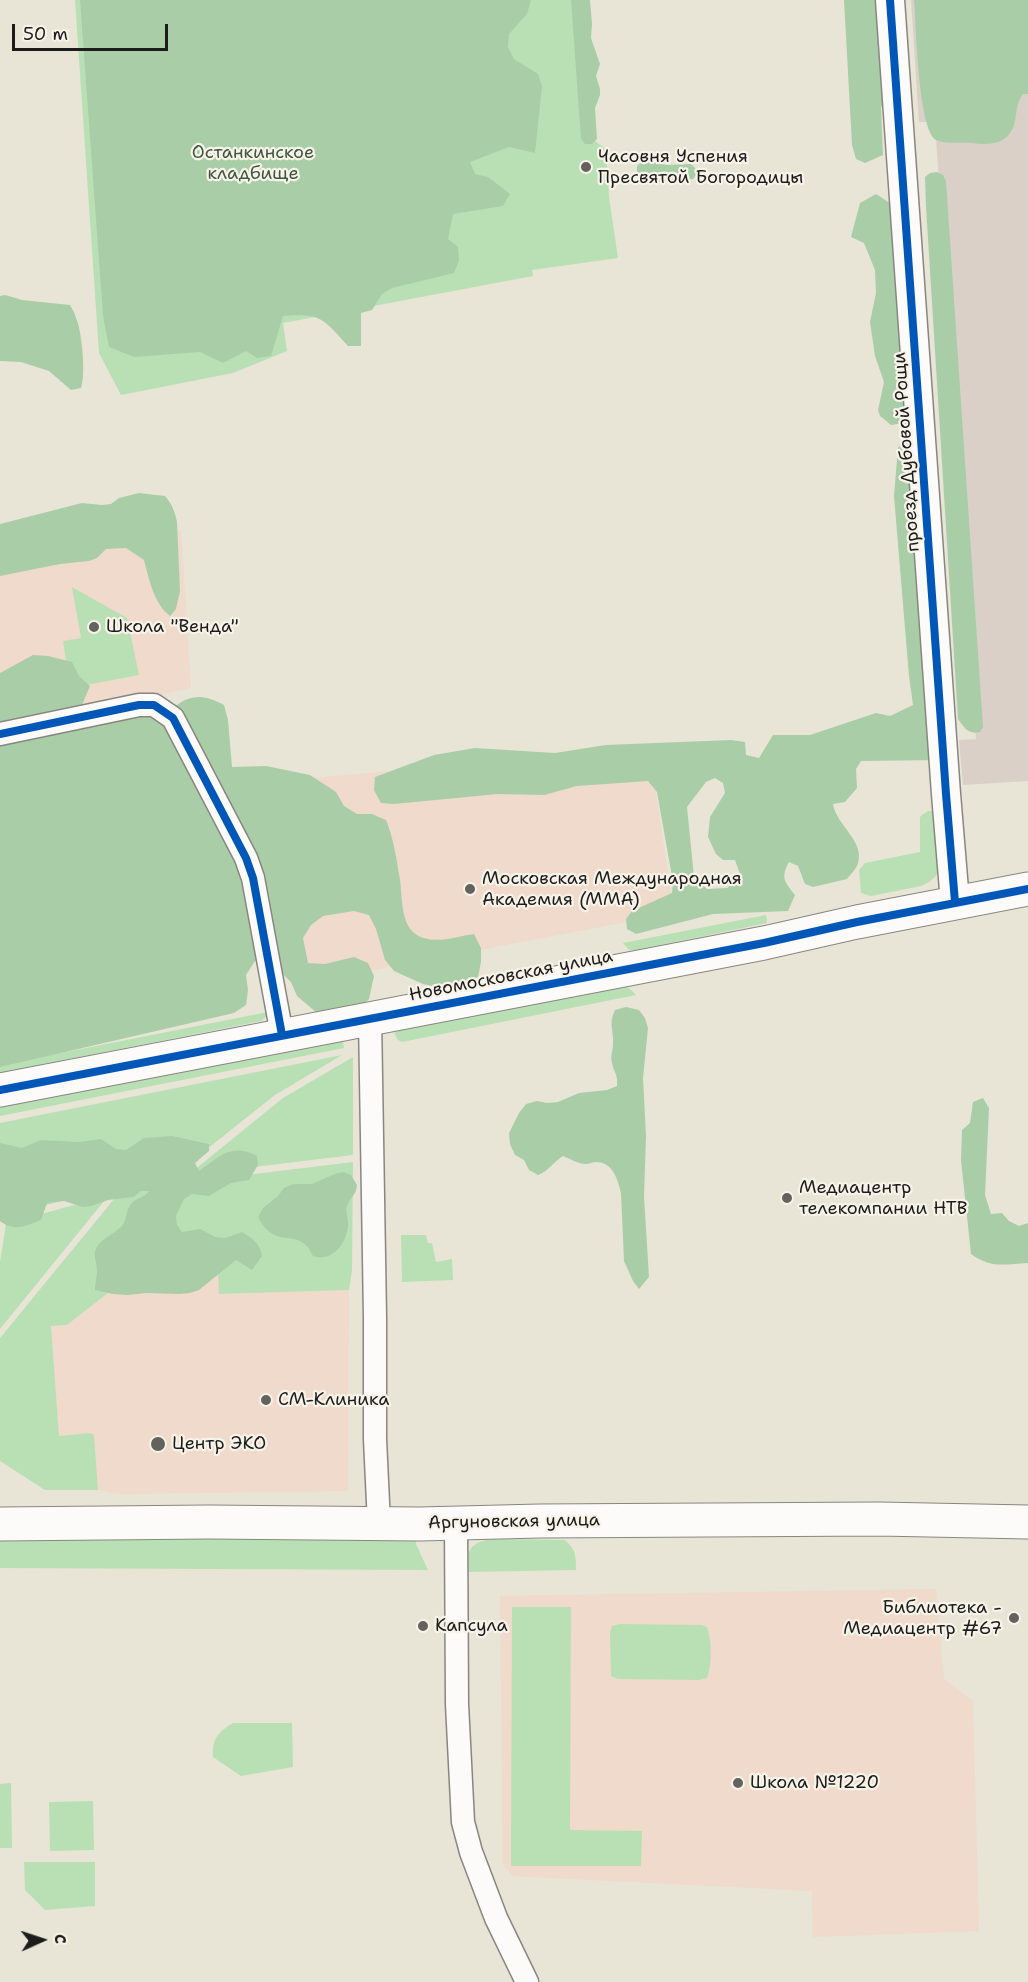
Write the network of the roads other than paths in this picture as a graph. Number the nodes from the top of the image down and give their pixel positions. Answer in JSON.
{"nodes":[{"id":1,"x":890,"y":0,"type":"edge"},
{"id":2,"x":0,"y":734,"type":"edge"},
{"id":3,"x":1028,"y":889,"type":"edge"},
{"id":4,"x":955,"y":903,"type":"junction"},
{"id":5,"x":369,"y":1018,"type":"junction"},
{"id":6,"x":282,"y":1035,"type":"junction"},
{"id":7,"x":0,"y":1090,"type":"edge"},
{"id":8,"x":1028,"y":1522,"type":"edge"},
{"id":9,"x":456,"y":1523,"type":"junction"},
{"id":10,"x":0,"y":1524,"type":"edge"},
{"id":11,"x":379,"y":1524,"type":"junction"},
{"id":12,"x":527,"y":1982,"type":"edge"}],
"edges":[{"from":1,"to":4,"type":"street","name":"проезд Дубовой Рощи"},
{"from":2,"to":6,"type":"street"},
{"from":3,"to":4,"type":"main road","name":"Новомосковская улица"},
{"from":4,"to":5,"type":"main road","name":"Новомосковская улица"},
{"from":5,"to":6,"type":"main road","name":"Новомосковская улица"},
{"from":5,"to":11,"type":"street"},
{"from":6,"to":7,"type":"main road","name":"Новомосковская улица"},
{"from":8,"to":9,"type":"main road","name":"Аргуновская улица"},
{"from":9,"to":11,"type":"main road","name":"Аргуновская улица"},
{"from":9,"to":12,"type":"street"},
{"from":10,"to":11,"type":"main road","name":"Аргуновская улица"}]}
